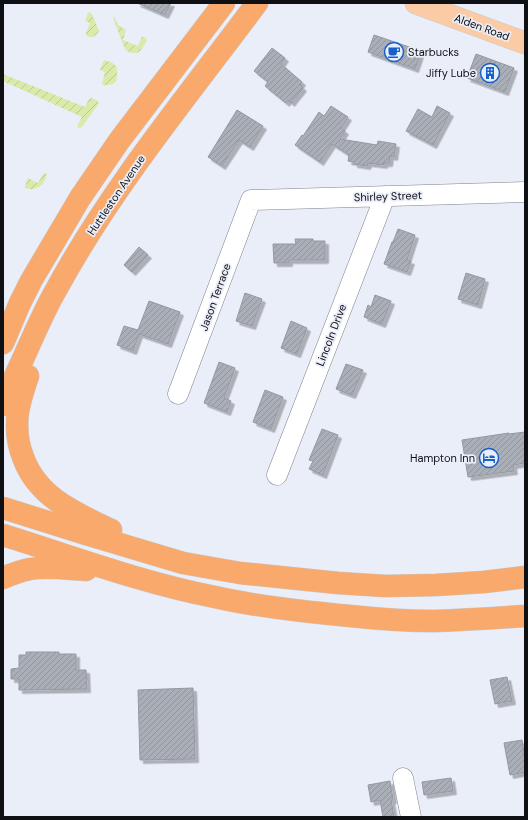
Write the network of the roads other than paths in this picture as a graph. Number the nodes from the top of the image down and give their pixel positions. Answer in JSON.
{"nodes":[{"id":1,"x":224,"y":3,"type":"edge"},
{"id":2,"x":257,"y":3,"type":"edge"},
{"id":3,"x":416,"y":3,"type":"edge"},
{"id":4,"x":525,"y":43,"type":"edge"},
{"id":5,"x":525,"y":192,"type":"edge"},
{"id":6,"x":385,"y":196,"type":"junction"},
{"id":7,"x":251,"y":200,"type":"joint"},
{"id":8,"x":55,"y":291,"type":"junction"},
{"id":9,"x":3,"y":343,"type":"edge"},
{"id":10,"x":178,"y":394,"type":"dead end"},
{"id":11,"x":3,"y":405,"type":"edge"},
{"id":12,"x":277,"y":475,"type":"dead end"},
{"id":13,"x":3,"y":508,"type":"edge"},
{"id":14,"x":3,"y":535,"type":"edge"},
{"id":15,"x":183,"y":563,"type":"junction"},
{"id":16,"x":118,"y":572,"type":"junction"},
{"id":17,"x":525,"y":577,"type":"edge"},
{"id":18,"x":3,"y":578,"type":"edge"},
{"id":19,"x":525,"y":616,"type":"edge"},
{"id":20,"x":403,"y":778,"type":"dead end"},
{"id":21,"x":411,"y":817,"type":"edge"}],
"edges":[{"from":1,"to":9,"type":"highway"},
{"from":2,"to":8,"type":"highway","name":"Huttleston Avenue"},
{"from":3,"to":4,"type":"main road","name":"Alden Road"},
{"from":5,"to":6,"type":"street","name":"Shirley Street"},
{"from":6,"to":7,"type":"street","name":"Shirley Street"},
{"from":6,"to":12,"type":"street","name":"Lincoln Drive"},
{"from":7,"to":10,"type":"street","name":"Jason Terrace"},
{"from":8,"to":11,"type":"highway","name":"Huttleston Avenue"},
{"from":8,"to":15,"type":"highway"},
{"from":13,"to":15,"type":"highway"},
{"from":14,"to":16,"type":"highway"},
{"from":15,"to":17,"type":"highway"},
{"from":16,"to":18,"type":"highway"},
{"from":16,"to":19,"type":"highway"},
{"from":20,"to":21,"type":"street"}]}
